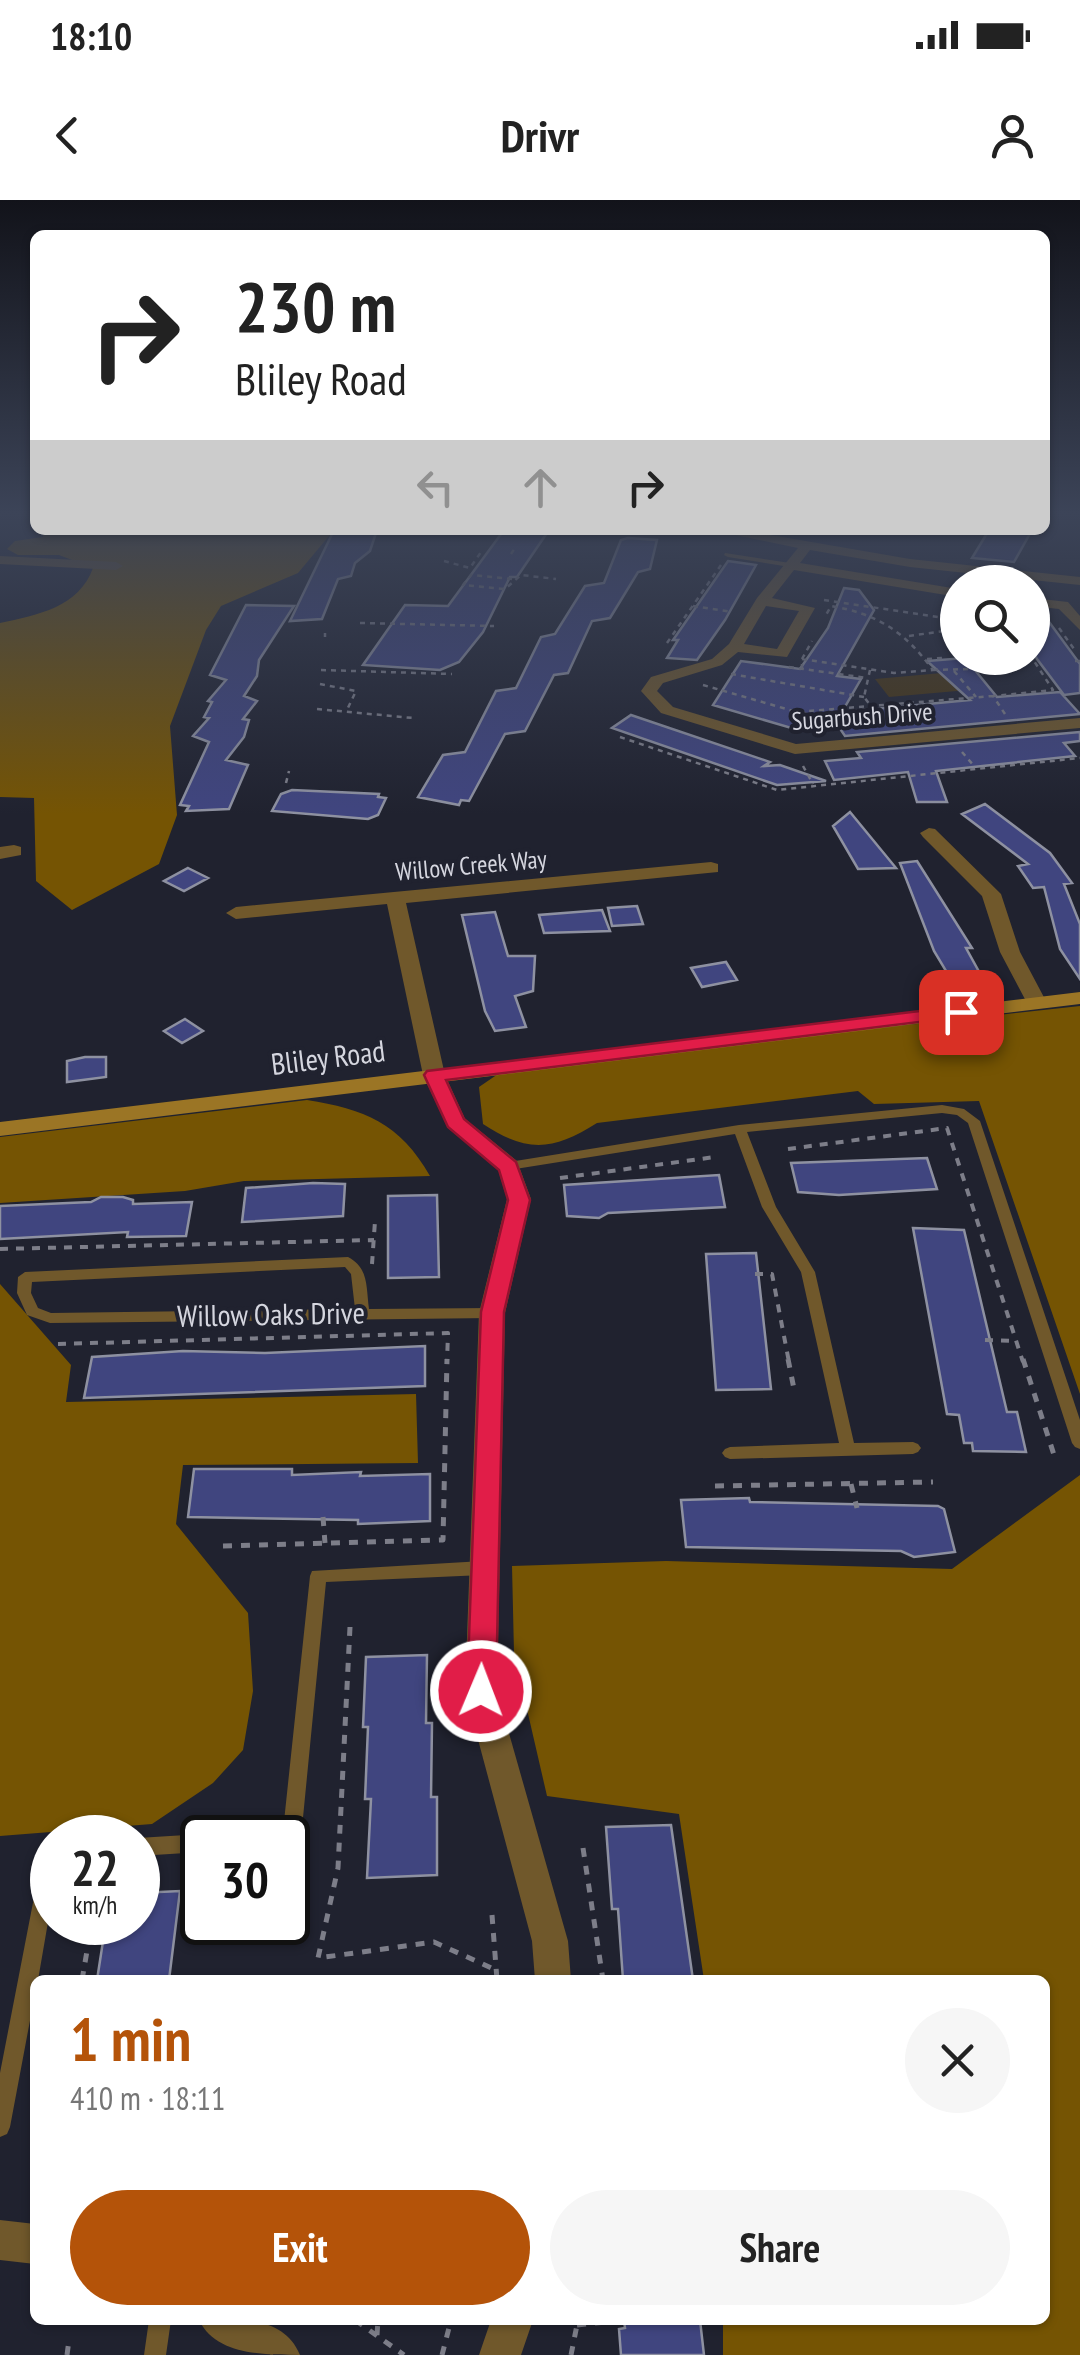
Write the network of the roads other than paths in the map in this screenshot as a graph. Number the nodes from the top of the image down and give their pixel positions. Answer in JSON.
{"nodes":[{"id":1,"x":755,"y":613,"type":"edge"},
{"id":2,"x":805,"y":613,"type":"edge"},
{"id":3,"x":735,"y":648,"type":"junction"},
{"id":4,"x":1080,"y":723,"type":"edge"},
{"id":5,"x":929,"y":833,"type":"dead end"},
{"id":6,"x":711,"y":868,"type":"dead end"},
{"id":7,"x":396,"y":897,"type":"junction"},
{"id":8,"x":236,"y":913,"type":"dead end"},
{"id":9,"x":1080,"y":998,"type":"edge"},
{"id":10,"x":1037,"y":1003,"type":"junction"},
{"id":11,"x":434,"y":1075,"type":"junction"},
{"id":12,"x":739,"y":1129,"type":"junction"},
{"id":13,"x":0,"y":1130,"type":"edge"},
{"id":14,"x":509,"y":1166,"type":"junction"},
{"id":15,"x":492,"y":1312,"type":"junction"},
{"id":16,"x":362,"y":1314,"type":"junction"},
{"id":17,"x":1080,"y":1443,"type":"edge"},
{"id":18,"x":913,"y":1448,"type":"dead end"},
{"id":19,"x":848,"y":1449,"type":"junction"},
{"id":20,"x":730,"y":1453,"type":"dead end"},
{"id":21,"x":483,"y":1568,"type":"junction"},
{"id":22,"x":294,"y":1815,"type":"edge"},
{"id":23,"x":34,"y":1945,"type":"edge"},
{"id":24,"x":553,"y":1975,"type":"edge"},
{"id":25,"x":0,"y":2127,"type":"edge"},
{"id":26,"x":0,"y":2240,"type":"edge"},
{"id":27,"x":30,"y":2243,"type":"edge"},
{"id":28,"x":159,"y":2325,"type":"edge"},
{"id":29,"x":228,"y":2325,"type":"edge"},
{"id":30,"x":510,"y":2325,"type":"edge"},
{"id":31,"x":155,"y":2355,"type":"edge"},
{"id":32,"x":279,"y":2355,"type":"edge"},
{"id":33,"x":500,"y":2355,"type":"edge"}],
"edges":[{"from":1,"to":3,"type":"street"},
{"from":2,"to":3,"type":"street"},
{"from":3,"to":4,"type":"street","name":"Sugarbush Drive"},
{"from":5,"to":10,"type":"street"},
{"from":6,"to":7,"type":"street","name":"Willow Creek Way"},
{"from":7,"to":8,"type":"street","name":"Willow Creek Way"},
{"from":7,"to":11,"type":"street"},
{"from":9,"to":10,"type":"street","name":"Bliley Road"},
{"from":10,"to":11,"type":"street","name":"Bliley Road"},
{"from":11,"to":13,"type":"street","name":"Bliley Road"},
{"from":11,"to":14,"type":"street"},
{"from":12,"to":14,"type":"lane"},
{"from":12,"to":17,"type":"lane"},
{"from":12,"to":19,"type":"lane"},
{"from":14,"to":15,"type":"street"},
{"from":15,"to":16,"type":"lane","name":"Willow Oaks Drive"},
{"from":15,"to":21,"type":"street"},
{"from":16,"to":16,"type":"lane","name":"Willow Oaks Drive"},
{"from":18,"to":19,"type":"lane"},
{"from":19,"to":20,"type":"lane"},
{"from":21,"to":22,"type":"lane"},
{"from":21,"to":24,"type":"street"},
{"from":23,"to":25,"type":"lane"},
{"from":26,"to":27,"type":"street"},
{"from":28,"to":31,"type":"lane"},
{"from":29,"to":32,"type":"street"},
{"from":30,"to":33,"type":"street"}]}
